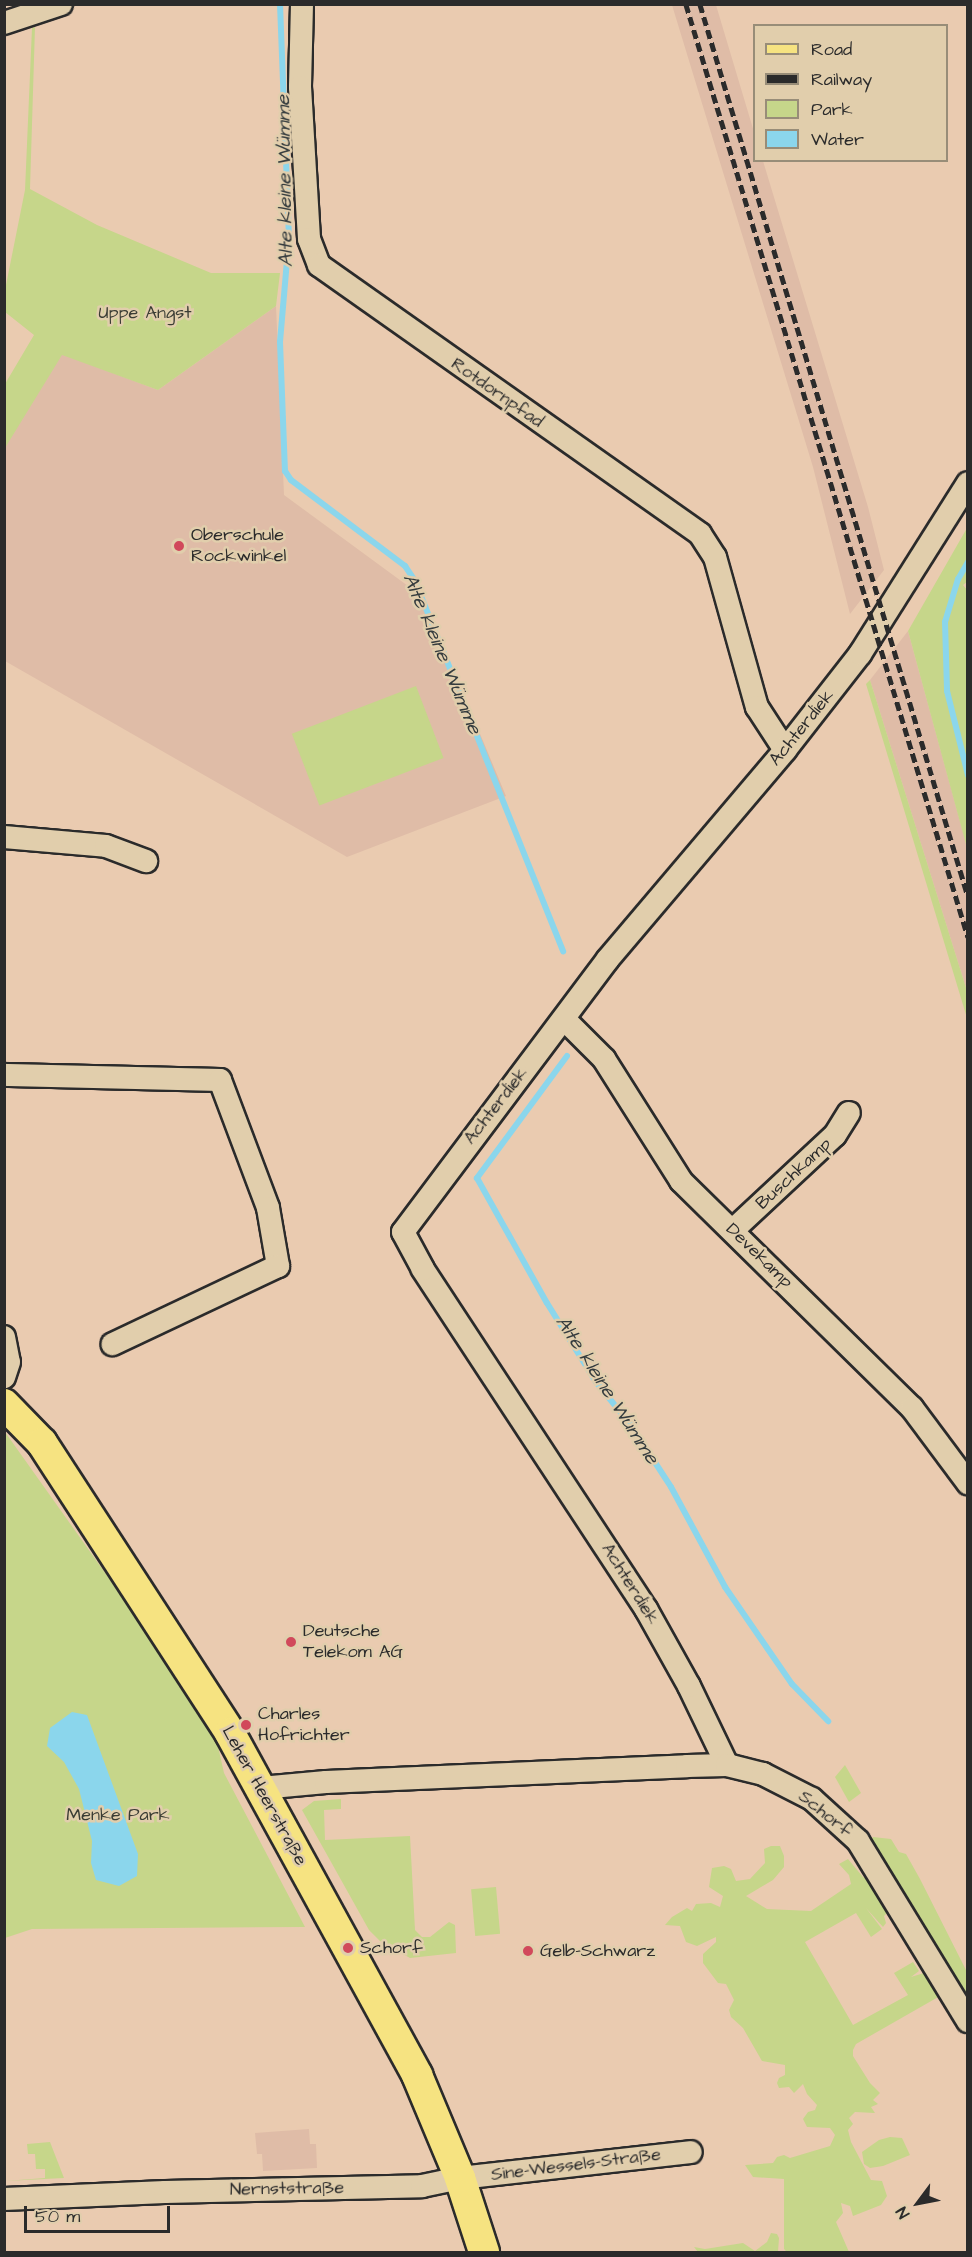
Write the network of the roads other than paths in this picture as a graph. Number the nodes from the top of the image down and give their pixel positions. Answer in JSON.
{"nodes":[{"id":1,"x":61,"y":4,"type":"edge"},
{"id":2,"x":302,"y":4,"type":"edge"},
{"id":3,"x":4,"y":23,"type":"edge"},
{"id":4,"x":968,"y":483,"type":"edge"},
{"id":5,"x":784,"y":750,"type":"junction"},
{"id":6,"x":4,"y":837,"type":"edge"},
{"id":7,"x":146,"y":861,"type":"dead end"},
{"id":8,"x":564,"y":1019,"type":"junction"},
{"id":9,"x":4,"y":1075,"type":"edge"},
{"id":10,"x":849,"y":1113,"type":"dead end"},
{"id":11,"x":733,"y":1230,"type":"junction"},
{"id":12,"x":4,"y":1336,"type":"edge"},
{"id":13,"x":113,"y":1344,"type":"dead end"},
{"id":14,"x":4,"y":1377,"type":"edge"},
{"id":15,"x":4,"y":1404,"type":"edge"},
{"id":16,"x":968,"y":1483,"type":"edge"},
{"id":17,"x":728,"y":1765,"type":"junction"},
{"id":18,"x":261,"y":1788,"type":"junction"},
{"id":19,"x":968,"y":2021,"type":"edge"},
{"id":20,"x":692,"y":2152,"type":"dead end"},
{"id":21,"x":460,"y":2178,"type":"junction"},
{"id":22,"x":4,"y":2199,"type":"edge"},
{"id":23,"x":483,"y":2253,"type":"edge"}],
"edges":[{"from":1,"to":3,"type":"street"},
{"from":2,"to":5,"type":"street","name":"Rotdornpfad"},
{"from":4,"to":5,"type":"street","name":"Achterdiek"},
{"from":5,"to":8,"type":"street","name":"Achterdiek"},
{"from":6,"to":7,"type":"street"},
{"from":8,"to":11,"type":"street","name":"Devekamp"},
{"from":8,"to":17,"type":"street","name":"Achterdiek"},
{"from":9,"to":13,"type":"street"},
{"from":10,"to":11,"type":"street","name":"Buschkamp"},
{"from":11,"to":16,"type":"street","name":"Devekamp"},
{"from":12,"to":14,"type":"street"},
{"from":15,"to":18,"type":"main road","name":"Leher Heerstraße"},
{"from":17,"to":18,"type":"street","name":"Schorf"},
{"from":17,"to":19,"type":"street","name":"Schorf"},
{"from":18,"to":21,"type":"main road","name":"Leher Heerstraße"},
{"from":20,"to":21,"type":"street","name":"Sine-Wessels-Straße"},
{"from":21,"to":22,"type":"street","name":"Nernststraße"},
{"from":21,"to":23,"type":"main road","name":"Leher Heerstraße"}]}
